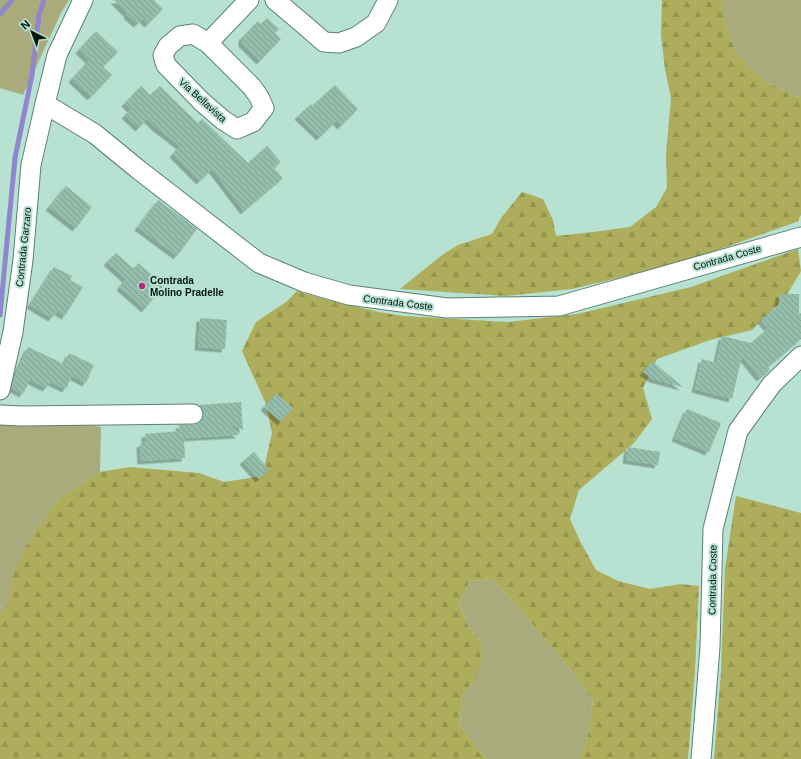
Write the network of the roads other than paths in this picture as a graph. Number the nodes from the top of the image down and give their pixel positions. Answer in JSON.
{"nodes":[{"id":1,"x":83,"y":0,"type":"edge"},
{"id":2,"x":249,"y":0,"type":"edge"},
{"id":3,"x":388,"y":0,"type":"edge"},
{"id":4,"x":277,"y":2,"type":"edge"},
{"id":5,"x":208,"y":43,"type":"junction"},
{"id":6,"x":45,"y":104,"type":"junction"},
{"id":7,"x":801,"y":237,"type":"edge"},
{"id":8,"x":801,"y":356,"type":"edge"},
{"id":9,"x":0,"y":390,"type":"edge"},
{"id":10,"x":193,"y":414,"type":"dead end"},
{"id":11,"x":0,"y":415,"type":"edge"},
{"id":12,"x":701,"y":759,"type":"edge"}],
"edges":[{"from":1,"to":6,"type":"street","name":"Contrada Garzaro"},
{"from":2,"to":5,"type":"street"},
{"from":3,"to":4,"type":"street"},
{"from":5,"to":5,"type":"street","name":"Via Bellavista"},
{"from":6,"to":7,"type":"street","name":"Contrada Coste"},
{"from":6,"to":9,"type":"street","name":"Contrada Garzaro"},
{"from":8,"to":12,"type":"street","name":"Contrada Coste"},
{"from":10,"to":11,"type":"street"}]}
